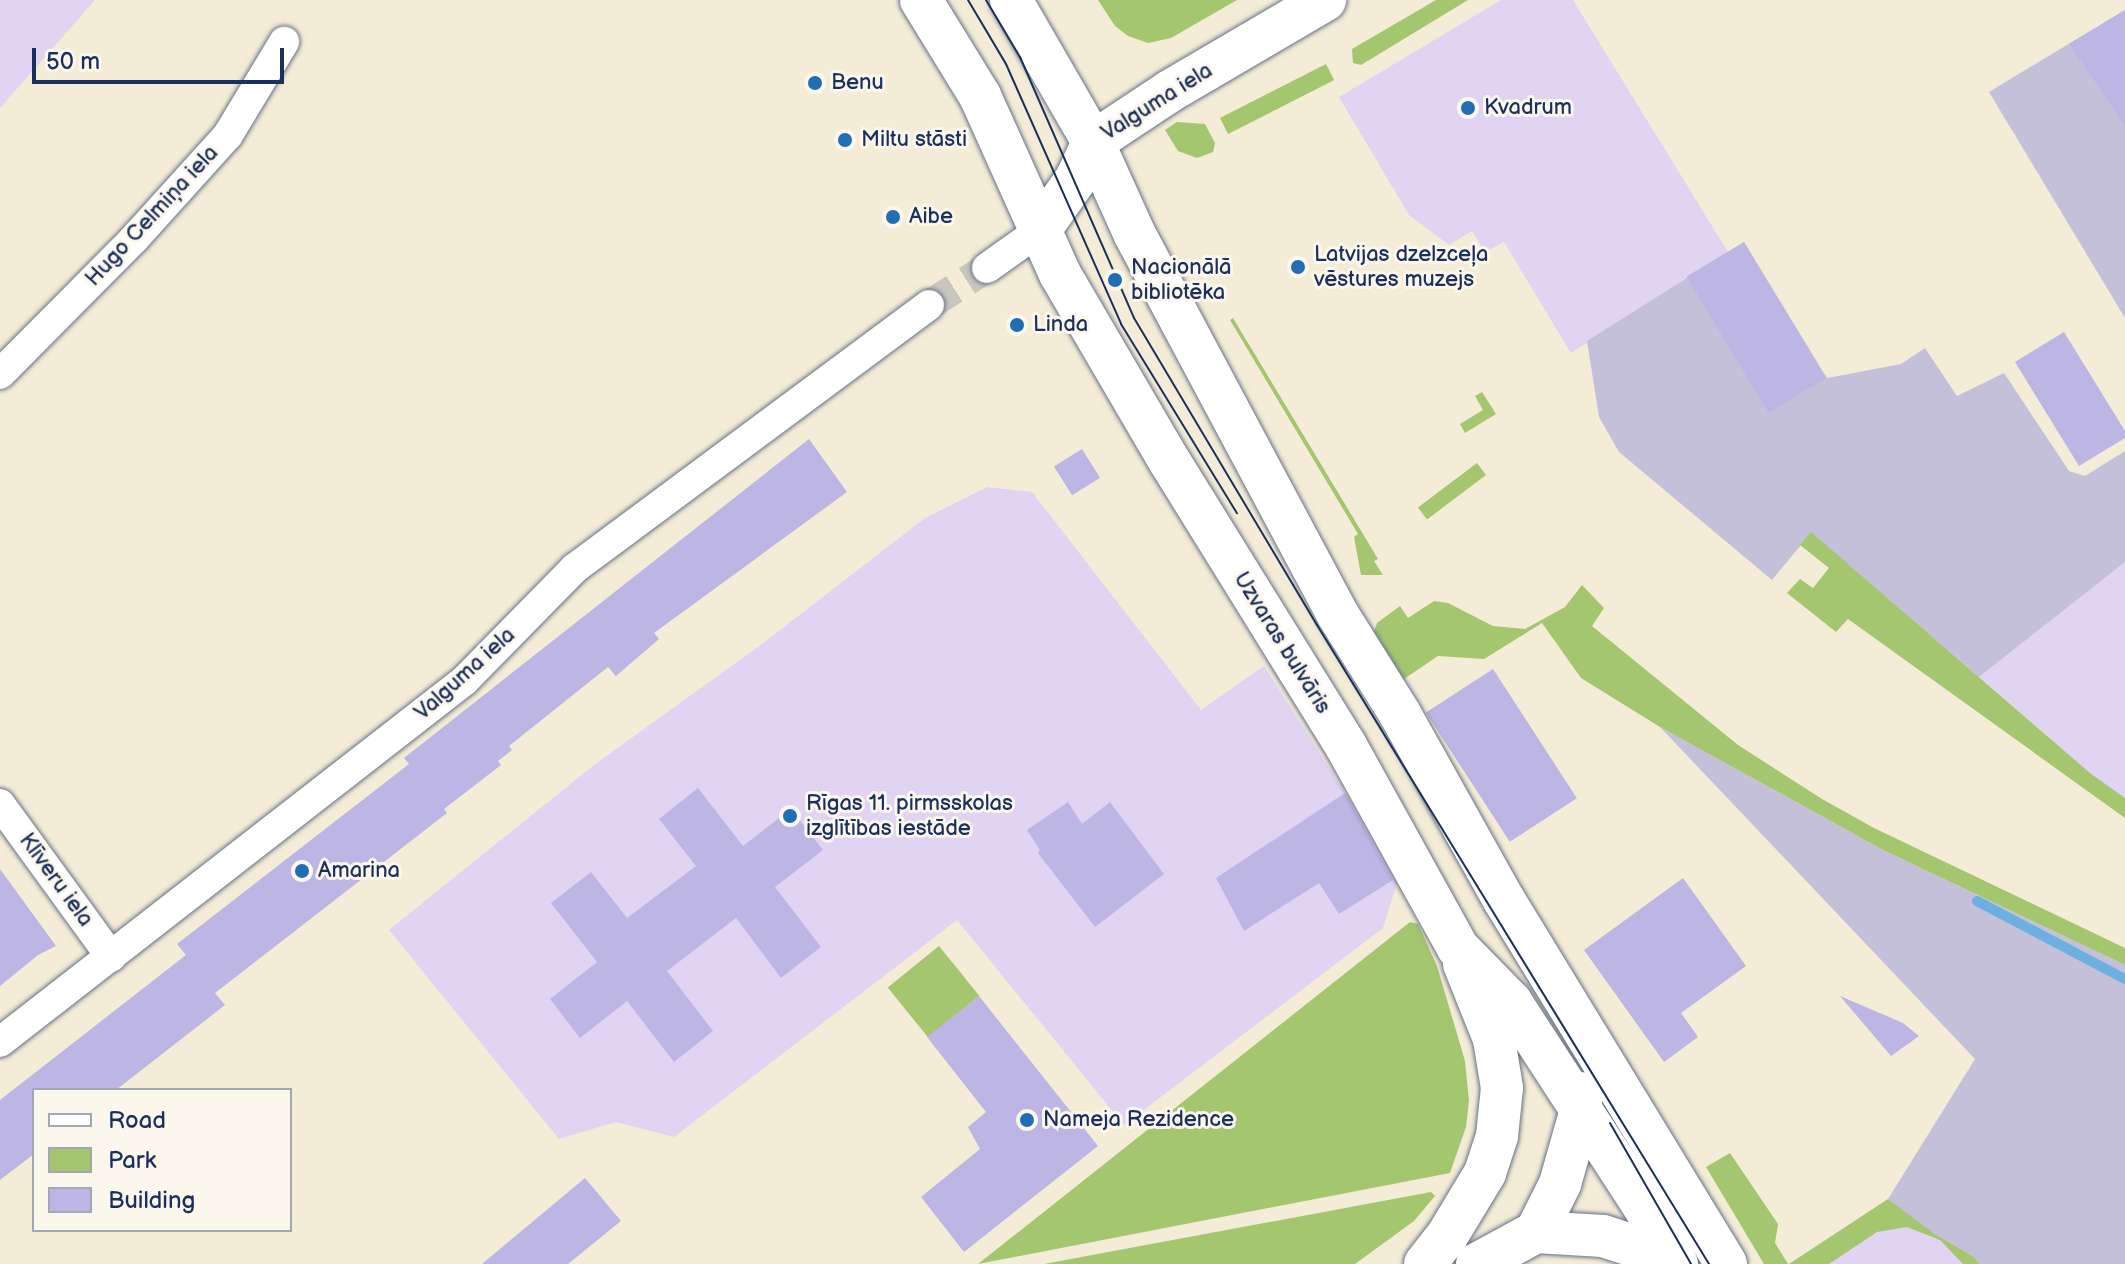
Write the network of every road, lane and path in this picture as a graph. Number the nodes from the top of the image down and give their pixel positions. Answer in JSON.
{"nodes":[{"id":1,"x":921,"y":0,"type":"edge"},
{"id":2,"x":1011,"y":0,"type":"edge"},
{"id":3,"x":1325,"y":0,"type":"edge"},
{"id":4,"x":284,"y":42,"type":"dead end"},
{"id":5,"x":1093,"y":142,"type":"junction"},
{"id":6,"x":1040,"y":230,"type":"junction"},
{"id":7,"x":987,"y":268,"type":"tunnel mouth"},
{"id":8,"x":929,"y":305,"type":"tunnel mouth"},
{"id":9,"x":0,"y":374,"type":"edge"},
{"id":10,"x":0,"y":804,"type":"edge"},
{"id":11,"x":1458,"y":948,"type":"junction"},
{"id":12,"x":111,"y":957,"type":"junction"},
{"id":13,"x":1582,"y":1031,"type":"junction"},
{"id":14,"x":0,"y":1042,"type":"edge"},
{"id":15,"x":1581,"y":1110,"type":"junction"},
{"id":16,"x":1536,"y":1232,"type":"junction"},
{"id":17,"x":1676,"y":1262,"type":"edge"},
{"id":18,"x":1425,"y":1264,"type":"edge"},
{"id":19,"x":1477,"y":1264,"type":"edge"},
{"id":20,"x":1726,"y":1264,"type":"edge"}],
"edges":[{"from":1,"to":6,"type":"main road","name":"Uzvaras bulvāris"},
{"from":2,"to":5,"type":"main road"},
{"from":3,"to":5,"type":"main road","name":"Valguma iela"},
{"from":4,"to":9,"type":"street","name":"Hugo Celmiņa iela"},
{"from":5,"to":6,"type":"main road","name":"Valguma iela"},
{"from":5,"to":13,"type":"main road"},
{"from":6,"to":7,"type":"street","name":"Valguma iela"},
{"from":6,"to":11,"type":"main road","name":"Uzvaras bulvāris"},
{"from":8,"to":12,"type":"street","name":"Valguma iela"},
{"from":10,"to":12,"type":"street","name":"Klīveru iela"},
{"from":11,"to":15,"type":"main road","name":"Uzvaras bulvāris"},
{"from":11,"to":18,"type":"main road"},
{"from":12,"to":14,"type":"street","name":"Valguma iela"},
{"from":13,"to":15,"type":"main road"},
{"from":13,"to":20,"type":"main road"},
{"from":15,"to":16,"type":"main road"},
{"from":15,"to":17,"type":"main road","name":"Uzvaras bulvāris"},
{"from":16,"to":17,"type":"main road"},
{"from":16,"to":19,"type":"main road"}]}
